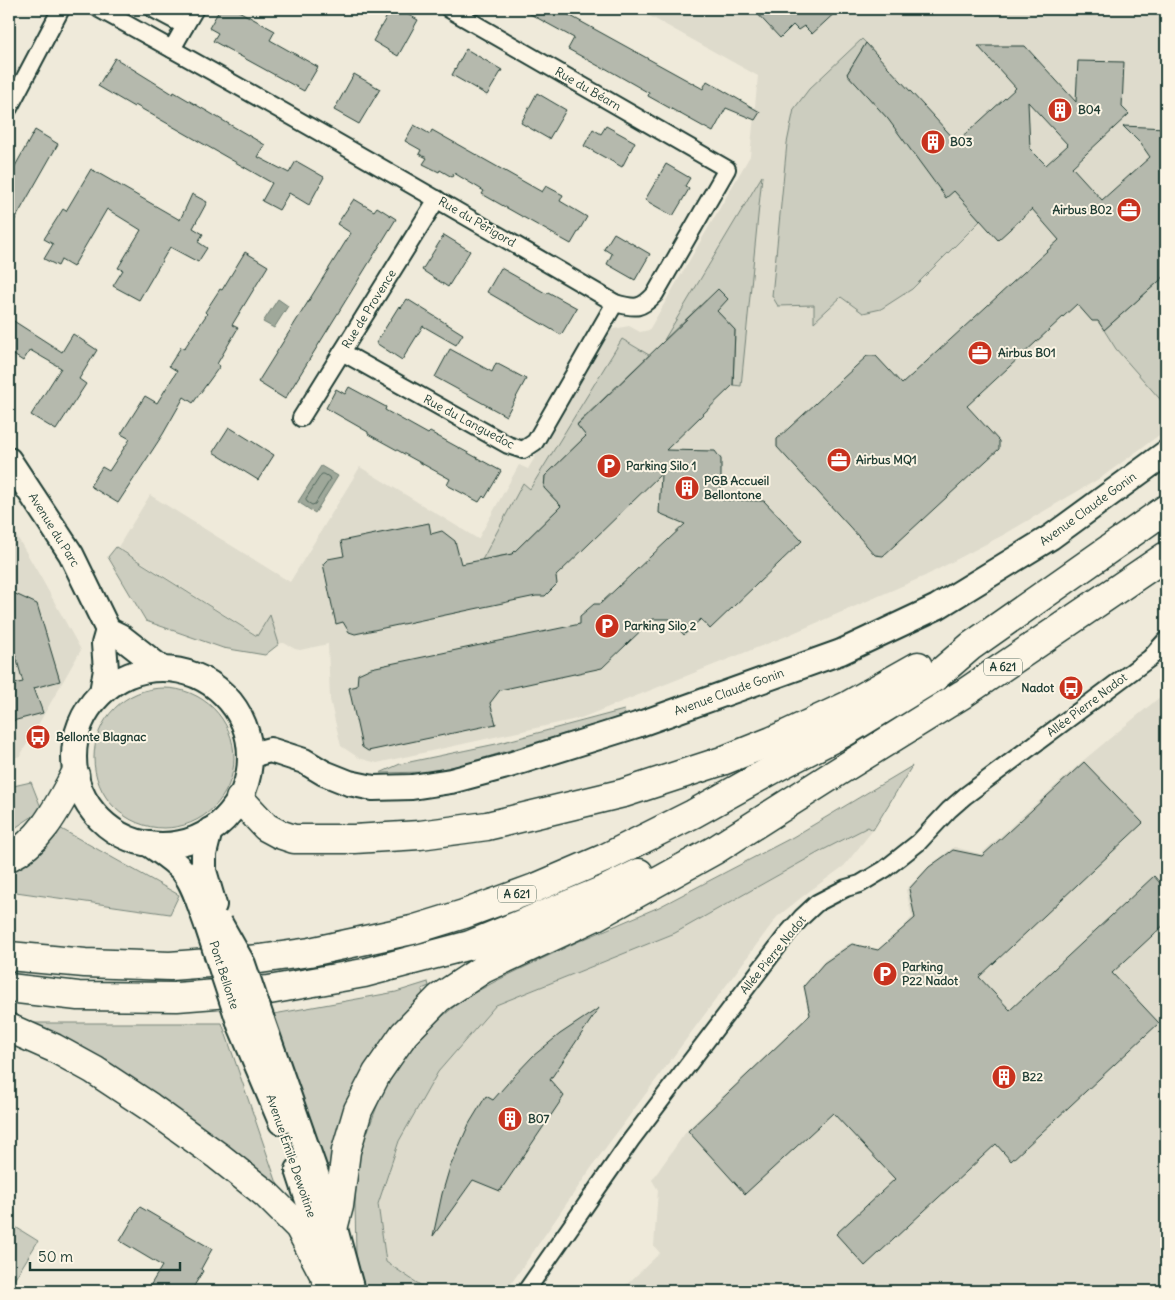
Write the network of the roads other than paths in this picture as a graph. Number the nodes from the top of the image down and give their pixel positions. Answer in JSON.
{"nodes":[{"id":1,"x":61,"y":9,"type":"edge"},
{"id":2,"x":99,"y":9,"type":"edge"},
{"id":3,"x":152,"y":9,"type":"edge"},
{"id":4,"x":195,"y":9,"type":"edge"},
{"id":5,"x":449,"y":9,"type":"edge"},
{"id":6,"x":185,"y":26,"type":"junction"},
{"id":7,"x":172,"y":49,"type":"junction"},
{"id":8,"x":9,"y":108,"type":"edge"},
{"id":9,"x":727,"y":169,"type":"joint"},
{"id":10,"x":437,"y":199,"type":"junction"},
{"id":11,"x":615,"y":304,"type":"junction"},
{"id":12,"x":342,"y":352,"type":"junction"},
{"id":13,"x":300,"y":418,"type":"dead end"},
{"id":14,"x":1166,"y":454,"type":"edge"},
{"id":15,"x":9,"y":460,"type":"edge"},
{"id":16,"x":1166,"y":509,"type":"edge"},
{"id":17,"x":1166,"y":556,"type":"edge"},
{"id":18,"x":108,"y":630,"type":"junction"},
{"id":19,"x":1166,"y":640,"type":"edge"},
{"id":20,"x":970,"y":646,"type":"junction"},
{"id":21,"x":161,"y":668,"type":"junction"},
{"id":22,"x":102,"y":692,"type":"junction"},
{"id":23,"x":251,"y":754,"type":"junction"},
{"id":24,"x":836,"y":773,"type":"junction"},
{"id":25,"x":75,"y":775,"type":"junction"},
{"id":26,"x":240,"y":799,"type":"junction"},
{"id":27,"x":210,"y":830,"type":"junction"},
{"id":28,"x":149,"y":844,"type":"junction"},
{"id":29,"x":9,"y":857,"type":"edge"},
{"id":30,"x":214,"y":924,"type":"junction"},
{"id":31,"x":9,"y":956,"type":"edge"},
{"id":32,"x":9,"y":988,"type":"edge"},
{"id":33,"x":251,"y":1023,"type":"junction"},
{"id":34,"x":9,"y":1028,"type":"edge"},
{"id":35,"x":334,"y":1225,"type":"junction"},
{"id":36,"x":336,"y":1288,"type":"edge"},
{"id":37,"x":526,"y":1291,"type":"edge"}],
"edges":[{"from":1,"to":8,"type":"street"},
{"from":2,"to":7,"type":"street","name":"Rue du Périgord"},
{"from":3,"to":6,"type":"street"},
{"from":4,"to":6,"type":"street"},
{"from":5,"to":9,"type":"street","name":"Rue du Béarn"},
{"from":6,"to":7,"type":"street"},
{"from":7,"to":10,"type":"street","name":"Rue du Périgord"},
{"from":9,"to":11,"type":"street","name":"Rue du Périgord"},
{"from":10,"to":11,"type":"street","name":"Rue du Périgord"},
{"from":10,"to":12,"type":"street","name":"Rue de Provence"},
{"from":11,"to":12,"type":"street","name":"Rue du Languedoc"},
{"from":12,"to":13,"type":"street","name":"Rue de Provence"},
{"from":14,"to":23,"type":"main road","name":"Avenue Claude Gonin"},
{"from":15,"to":18,"type":"main road","name":"Avenue du Parc"},
{"from":16,"to":20,"type":"highway","number":"A 621"},
{"from":17,"to":24,"type":"highway","number":"A 621"},
{"from":18,"to":21,"type":"main road"},
{"from":18,"to":22,"type":"main road"},
{"from":19,"to":37,"type":"street","name":"Allée Pierre Nadot"},
{"from":20,"to":26,"type":"highway"},
{"from":20,"to":31,"type":"highway","number":"A 621"},
{"from":21,"to":22,"type":"main road"},
{"from":21,"to":23,"type":"main road"},
{"from":22,"to":25,"type":"main road"},
{"from":23,"to":26,"type":"main road"},
{"from":24,"to":32,"type":"highway","number":"A 621"},
{"from":24,"to":35,"type":"highway"},
{"from":25,"to":28,"type":"main road"},
{"from":25,"to":29,"type":"highway"},
{"from":26,"to":27,"type":"main road"},
{"from":27,"to":28,"type":"main road"},
{"from":27,"to":30,"type":"main road"},
{"from":28,"to":30,"type":"main road"},
{"from":30,"to":33,"type":"main road","name":"Pont Bellonte","bridge":true},
{"from":33,"to":35,"type":"main road","name":"Avenue Émile Dewoitine"},
{"from":33,"to":36,"type":"main road","name":"Avenue Émile Dewoitine"},
{"from":34,"to":36,"type":"highway"},
{"from":35,"to":36,"type":"main road"}]}
